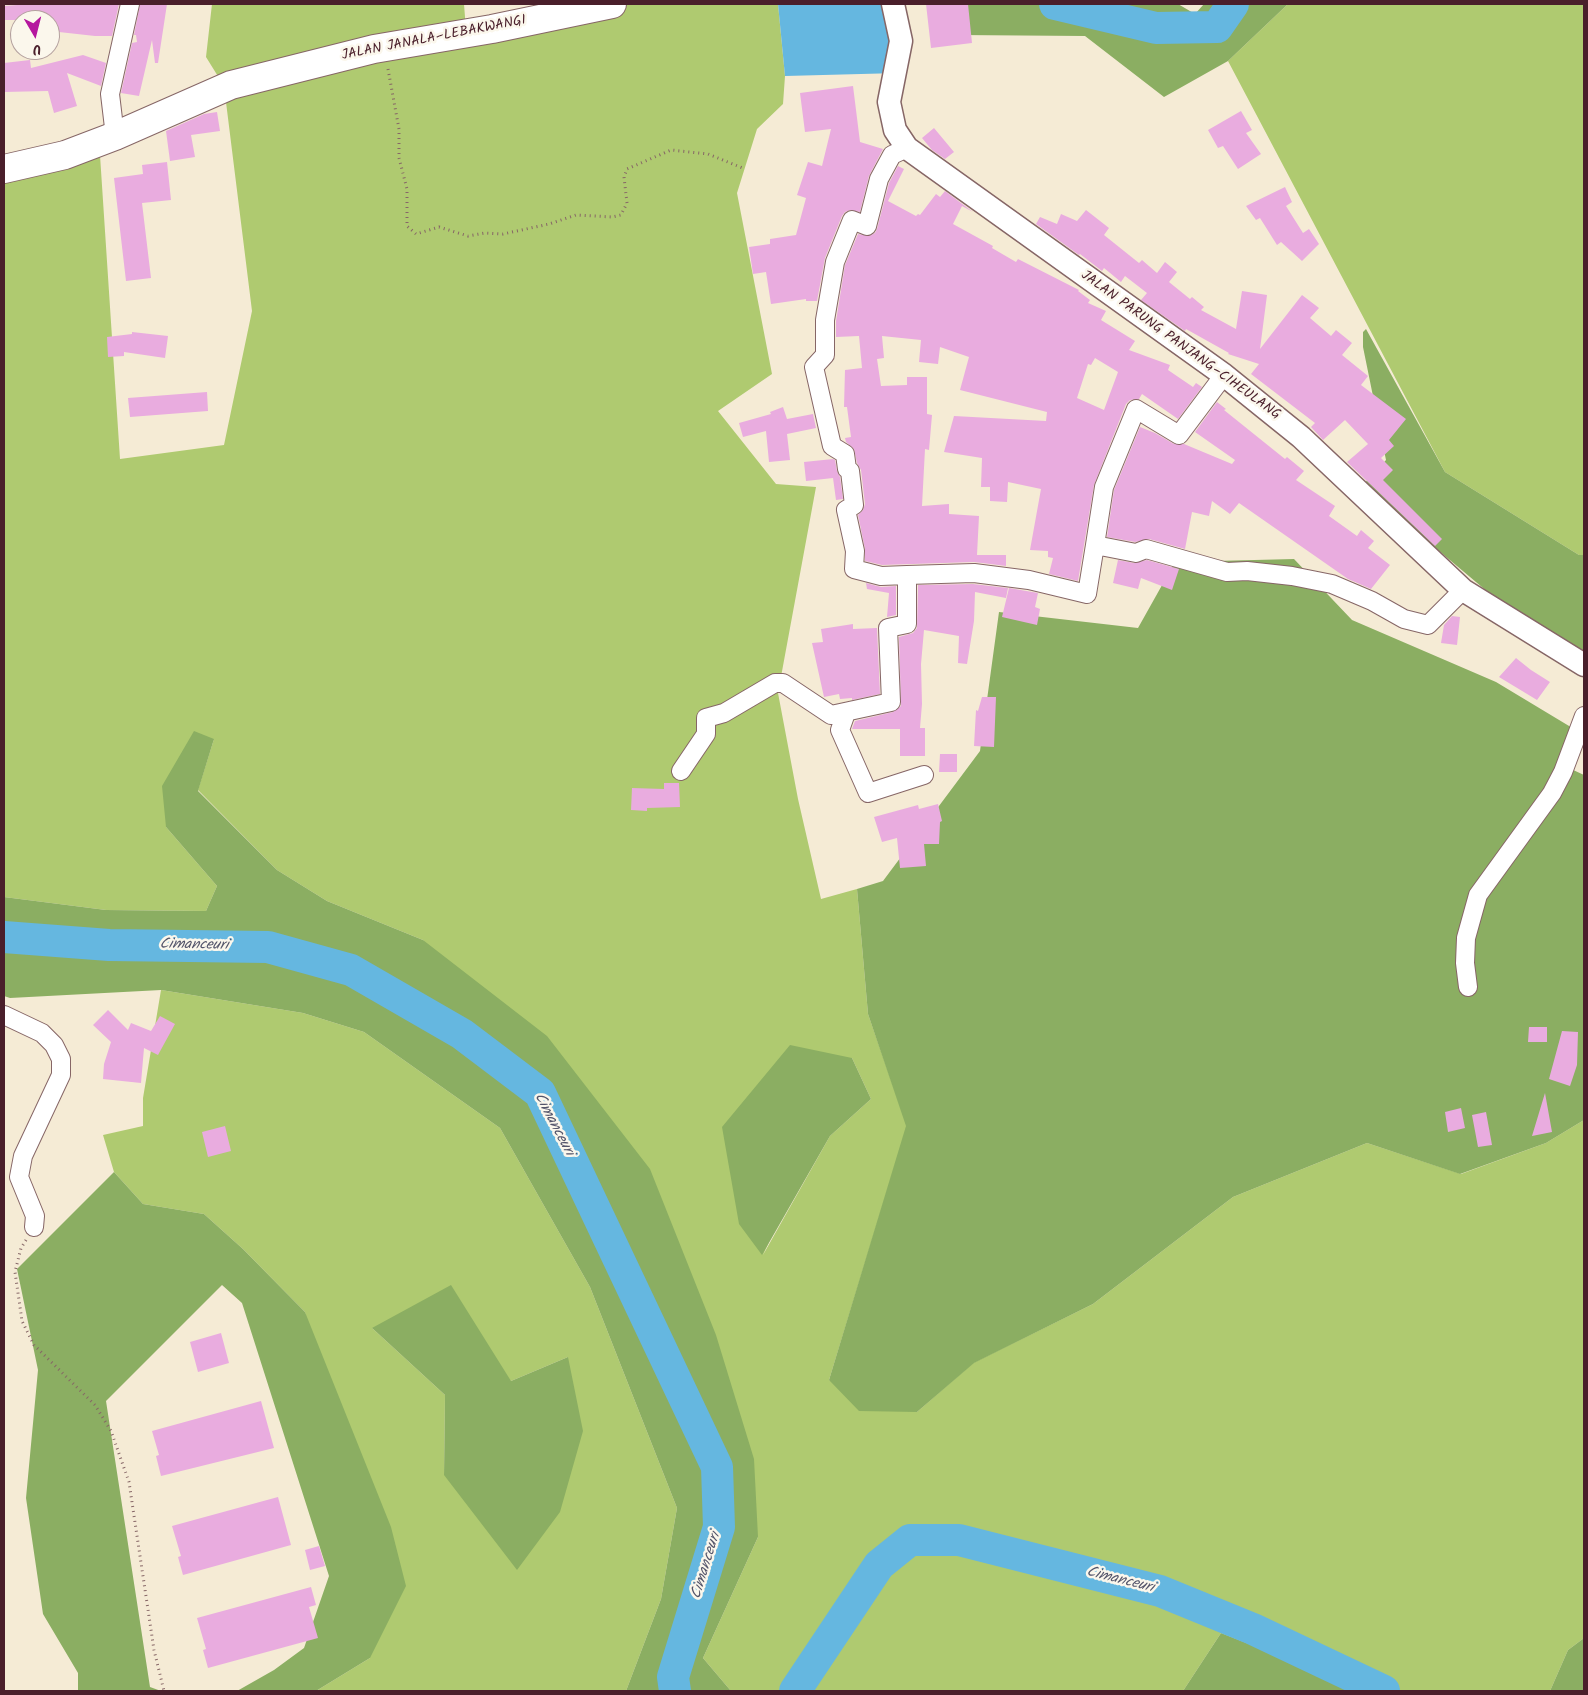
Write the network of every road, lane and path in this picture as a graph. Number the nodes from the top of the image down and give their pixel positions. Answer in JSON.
{"nodes":[{"id":1,"x":130,"y":4,"type":"edge"},
{"id":2,"x":612,"y":4,"type":"edge"},
{"id":3,"x":893,"y":4,"type":"edge"},
{"id":4,"x":374,"y":48,"type":"junction"},
{"id":5,"x":115,"y":136,"type":"junction"},
{"id":6,"x":907,"y":148,"type":"junction"},
{"id":7,"x":4,"y":169,"type":"edge"},
{"id":8,"x":745,"y":169,"type":"dead end"},
{"id":9,"x":1224,"y":375,"type":"junction"},
{"id":10,"x":1095,"y":545,"type":"junction"},
{"id":11,"x":907,"y":575,"type":"junction"},
{"id":12,"x":1463,"y":590,"type":"junction"},
{"id":13,"x":1584,"y":665,"type":"edge"},
{"id":14,"x":846,"y":712,"type":"junction"},
{"id":15,"x":1584,"y":716,"type":"edge"},
{"id":16,"x":681,"y":771,"type":"dead end"},
{"id":17,"x":924,"y":775,"type":"dead end"},
{"id":18,"x":1468,"y":987,"type":"dead end"},
{"id":19,"x":4,"y":1015,"type":"edge"},
{"id":20,"x":34,"y":1226,"type":"joint"},
{"id":21,"x":164,"y":1691,"type":"edge"}],
"edges":[{"from":1,"to":5,"type":"street"},
{"from":2,"to":4,"type":"main road","name":"JALAN JANALA–LEBAKWANGI"},
{"from":3,"to":6,"type":"street","name":"JALAN PARUNG PANJANG–CIHEULANG"},
{"from":4,"to":5,"type":"main road","name":"JALAN JANALA–LEBAKWANGI"},
{"from":4,"to":8,"type":"path"},
{"from":5,"to":7,"type":"main road","name":"JALAN JANALA–LEBAKWANGI"},
{"from":6,"to":9,"type":"street","name":"JALAN PARUNG PANJANG–CIHEULANG"},
{"from":6,"to":11,"type":"street"},
{"from":9,"to":10,"type":"street"},
{"from":9,"to":12,"type":"street","name":"JALAN PARUNG PANJANG–CIHEULANG"},
{"from":10,"to":11,"type":"street"},
{"from":10,"to":12,"type":"street"},
{"from":11,"to":14,"type":"street"},
{"from":12,"to":13,"type":"street","name":"JALAN PARUNG PANJANG–CIHEULANG"},
{"from":14,"to":16,"type":"street"},
{"from":14,"to":17,"type":"street"},
{"from":15,"to":18,"type":"street"},
{"from":19,"to":20,"type":"street"},
{"from":20,"to":21,"type":"path"}]}
